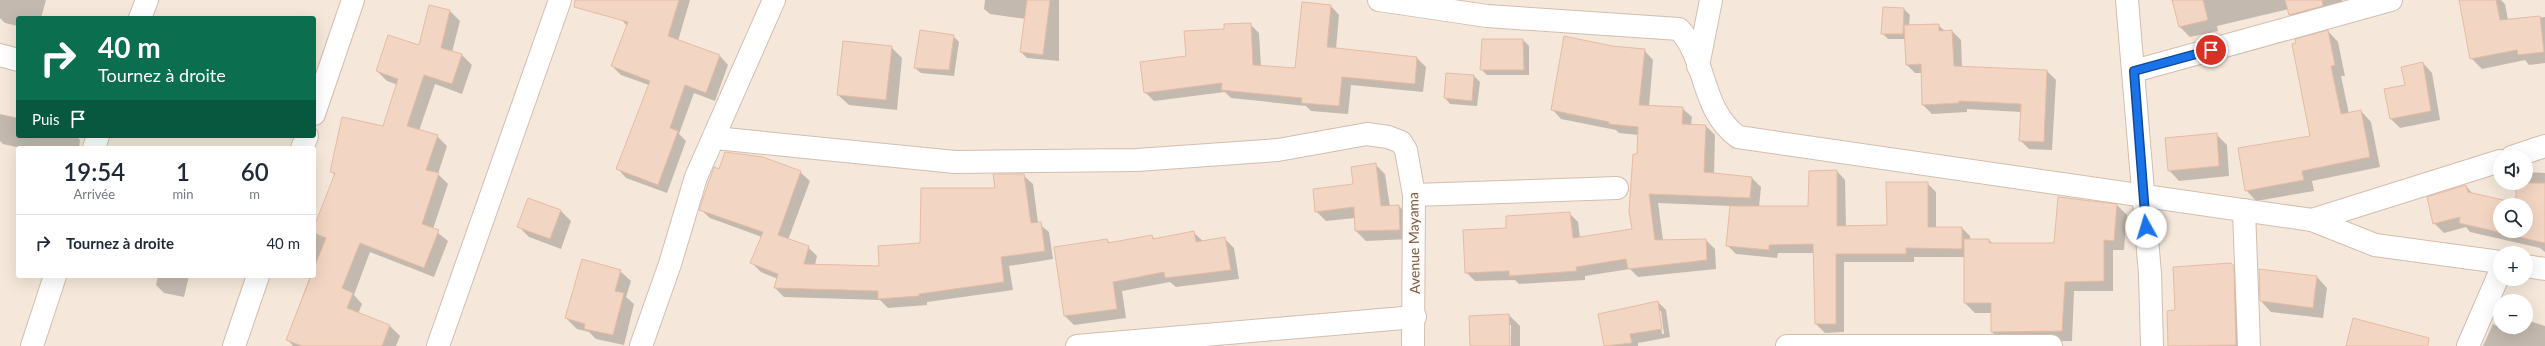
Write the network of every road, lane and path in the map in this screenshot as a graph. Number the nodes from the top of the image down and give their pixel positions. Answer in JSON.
{"nodes":[{"id":1,"x":147,"y":0,"type":"edge"},
{"id":2,"x":353,"y":0,"type":"edge"},
{"id":3,"x":560,"y":0,"type":"edge"},
{"id":4,"x":774,"y":0,"type":"edge"},
{"id":5,"x":1379,"y":0,"type":"edge"},
{"id":6,"x":1711,"y":0,"type":"edge"},
{"id":7,"x":2127,"y":0,"type":"edge"},
{"id":8,"x":2391,"y":0,"type":"edge"},
{"id":9,"x":141,"y":16,"type":"edge"},
{"id":10,"x":0,"y":56,"type":"edge"},
{"id":11,"x":16,"y":60,"type":"edge"},
{"id":12,"x":1698,"y":66,"type":"junction"},
{"id":13,"x":2134,"y":71,"type":"junction"},
{"id":14,"x":316,"y":108,"type":"edge"},
{"id":15,"x":715,"y":138,"type":"junction"},
{"id":16,"x":2545,"y":146,"type":"edge"},
{"id":17,"x":2533,"y":150,"type":"edge"},
{"id":18,"x":2493,"y":163,"type":"edge"},
{"id":19,"x":1617,"y":188,"type":"dead end"},
{"id":20,"x":1414,"y":194,"type":"junction"},
{"id":21,"x":2142,"y":195,"type":"junction"},
{"id":22,"x":2244,"y":210,"type":"junction"},
{"id":23,"x":2312,"y":220,"type":"junction"},
{"id":24,"x":2493,"y":261,"type":"edge"},
{"id":25,"x":2533,"y":267,"type":"edge"},
{"id":26,"x":2545,"y":269,"type":"edge"},
{"id":27,"x":54,"y":278,"type":"edge"},
{"id":28,"x":257,"y":278,"type":"edge"},
{"id":29,"x":2494,"y":286,"type":"edge"},
{"id":30,"x":1415,"y":317,"type":"junction"},
{"id":31,"x":32,"y":346,"type":"edge"},
{"id":32,"x":234,"y":346,"type":"edge"},
{"id":33,"x":438,"y":346,"type":"edge"},
{"id":34,"x":641,"y":346,"type":"edge"},
{"id":35,"x":1077,"y":346,"type":"edge"},
{"id":36,"x":1413,"y":346,"type":"edge"},
{"id":37,"x":1787,"y":346,"type":"edge"},
{"id":38,"x":2051,"y":346,"type":"edge"},
{"id":39,"x":2152,"y":346,"type":"edge"},
{"id":40,"x":2249,"y":346,"type":"edge"},
{"id":41,"x":2468,"y":346,"type":"edge"}],
"edges":[{"from":1,"to":9,"type":"street"},
{"from":2,"to":14,"type":"street"},
{"from":3,"to":33,"type":"street"},
{"from":4,"to":15,"type":"street"},
{"from":5,"to":12,"type":"street"},
{"from":6,"to":12,"type":"street"},
{"from":7,"to":13,"type":"street"},
{"from":8,"to":13,"type":"street"},
{"from":10,"to":11,"type":"street"},
{"from":12,"to":21,"type":"street"},
{"from":13,"to":21,"type":"street"},
{"from":15,"to":20,"type":"street","name":"Avenue Mayama"},
{"from":15,"to":34,"type":"street"},
{"from":16,"to":17,"type":"street"},
{"from":18,"to":23,"type":"street"},
{"from":19,"to":20,"type":"street"},
{"from":20,"to":30,"type":"street","name":"Avenue Mayama"},
{"from":21,"to":22,"type":"street"},
{"from":21,"to":39,"type":"street"},
{"from":22,"to":23,"type":"street"},
{"from":22,"to":40,"type":"street"},
{"from":23,"to":24,"type":"street"},
{"from":25,"to":26,"type":"street"},
{"from":27,"to":31,"type":"street"},
{"from":28,"to":32,"type":"street"},
{"from":29,"to":41,"type":"street"},
{"from":30,"to":35,"type":"street"},
{"from":30,"to":36,"type":"street","name":"Avenue Mayama"},
{"from":37,"to":38,"type":"street"}]}
